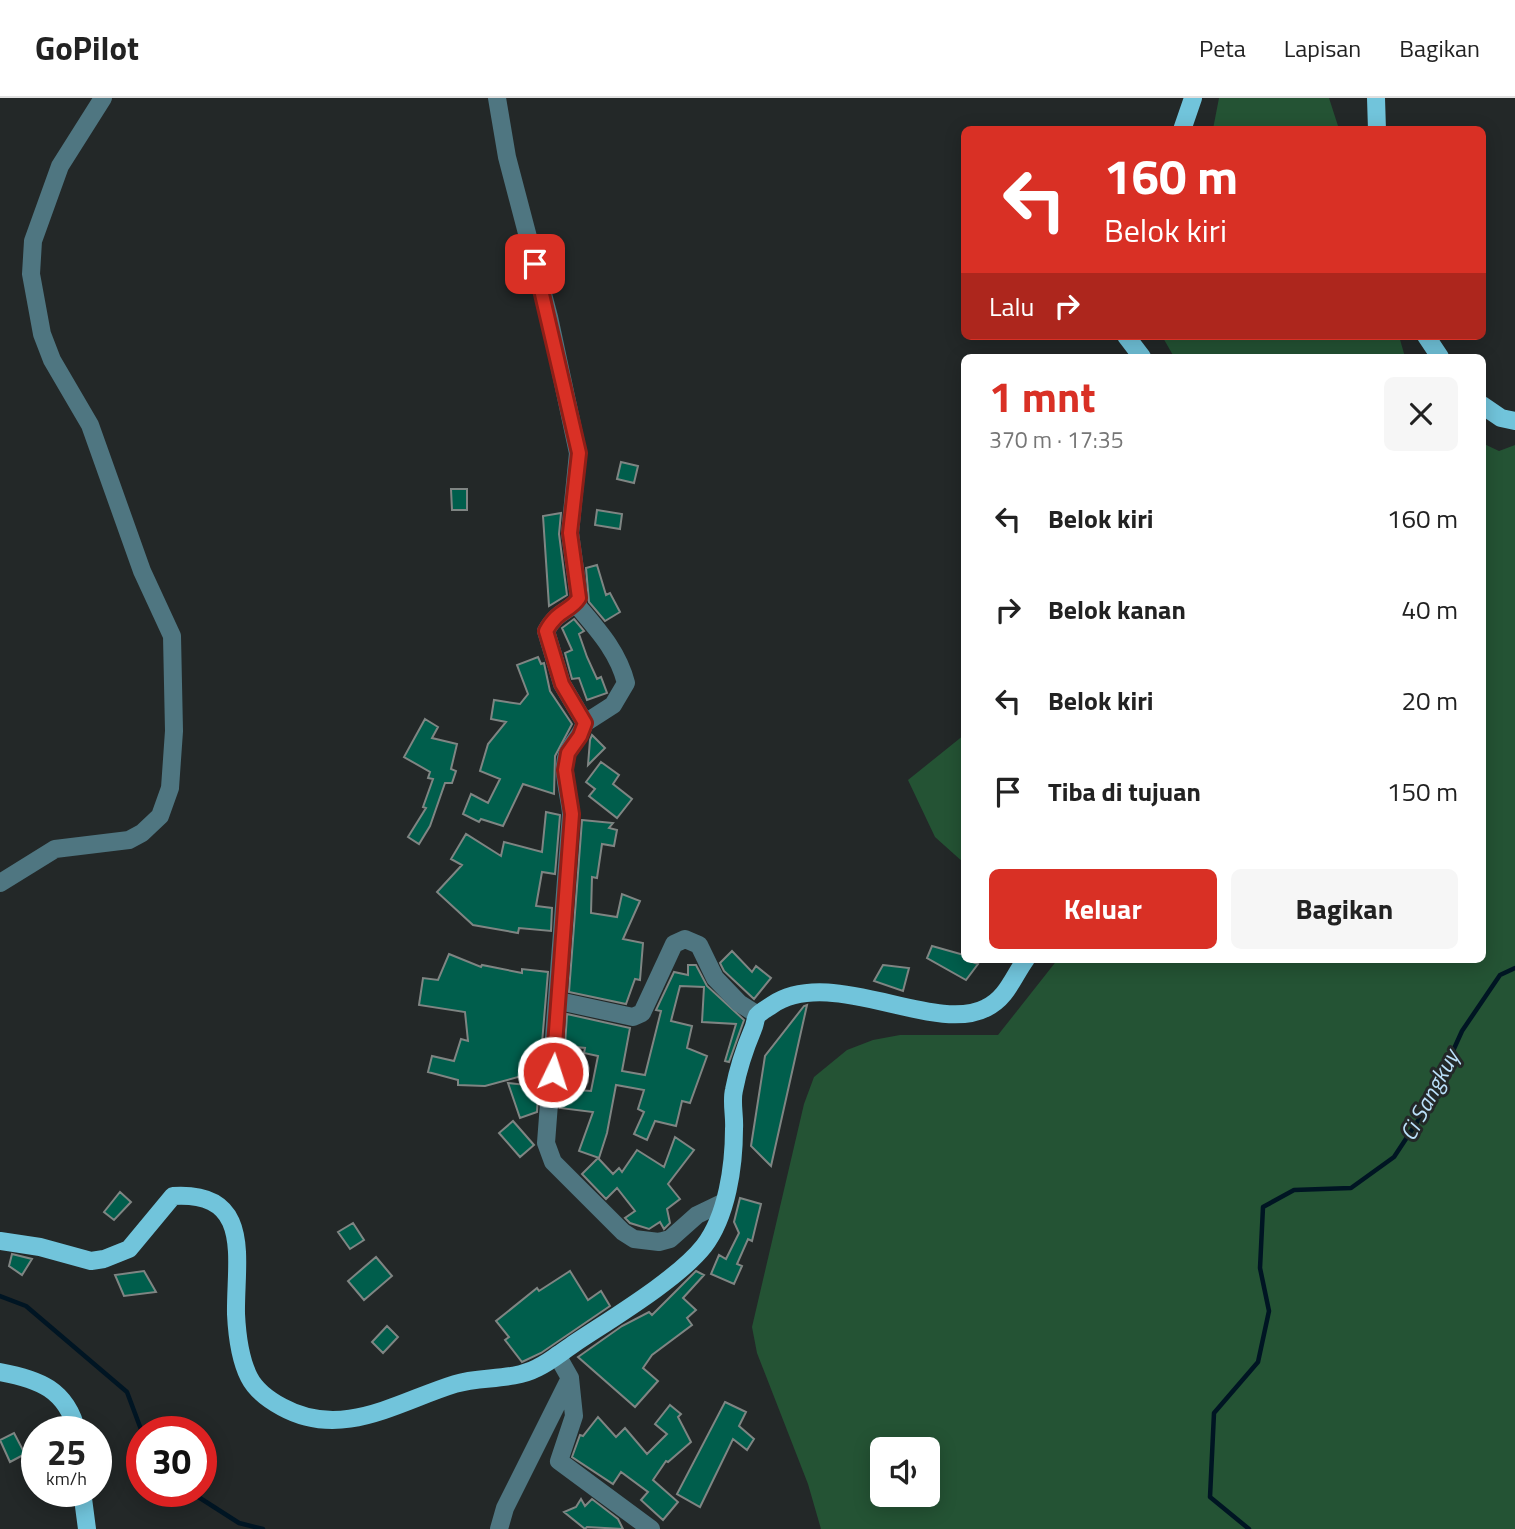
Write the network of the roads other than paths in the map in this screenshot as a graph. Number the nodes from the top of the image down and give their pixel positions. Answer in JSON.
{"nodes":[{"id":1,"x":103,"y":98,"type":"edge"},
{"id":2,"x":497,"y":98,"type":"edge"},
{"id":3,"x":1193,"y":98,"type":"edge"},
{"id":4,"x":1376,"y":98,"type":"edge"},
{"id":5,"x":1183,"y":126,"type":"edge"},
{"id":6,"x":1377,"y":126,"type":"edge"},
{"id":7,"x":1129,"y":340,"type":"edge"},
{"id":8,"x":1140,"y":354,"type":"edge"},
{"id":9,"x":1486,"y":407,"type":"edge"},
{"id":10,"x":1515,"y":421,"type":"edge"},
{"id":11,"x":576,"y":604,"type":"junction"},
{"id":12,"x":585,"y":723,"type":"junction"},
{"id":13,"x":0,"y":883,"type":"edge"},
{"id":14,"x":1024,"y":963,"type":"edge"},
{"id":15,"x":559,"y":1001,"type":"junction"},
{"id":16,"x":758,"y":1015,"type":"junction"},
{"id":17,"x":724,"y":1202,"type":"junction"},
{"id":18,"x":0,"y":1241,"type":"edge"},
{"id":19,"x":557,"y":1355,"type":"junction"},
{"id":20,"x":0,"y":1372,"type":"edge"},
{"id":21,"x":570,"y":1378,"type":"junction"},
{"id":22,"x":70,"y":1416,"type":"edge"},
{"id":23,"x":84,"y":1507,"type":"edge"},
{"id":24,"x":87,"y":1529,"type":"edge"},
{"id":25,"x":499,"y":1529,"type":"edge"},
{"id":26,"x":651,"y":1529,"type":"edge"}],
"edges":[{"from":1,"to":13,"type":"street"},
{"from":2,"to":11,"type":"street"},
{"from":3,"to":5,"type":"main road"},
{"from":4,"to":6,"type":"main road"},
{"from":7,"to":8,"type":"main road"},
{"from":9,"to":10,"type":"main road"},
{"from":11,"to":12,"type":"street"},
{"from":11,"to":12,"type":"street"},
{"from":12,"to":15,"type":"street"},
{"from":14,"to":16,"type":"main road"},
{"from":15,"to":16,"type":"street"},
{"from":15,"to":17,"type":"street"},
{"from":16,"to":17,"type":"main road"},
{"from":17,"to":19,"type":"main road"},
{"from":18,"to":19,"type":"main road"},
{"from":19,"to":21,"type":"street"},
{"from":20,"to":22,"type":"main road"},
{"from":21,"to":25,"type":"street"},
{"from":21,"to":26,"type":"street"},
{"from":23,"to":24,"type":"main road"}]}
